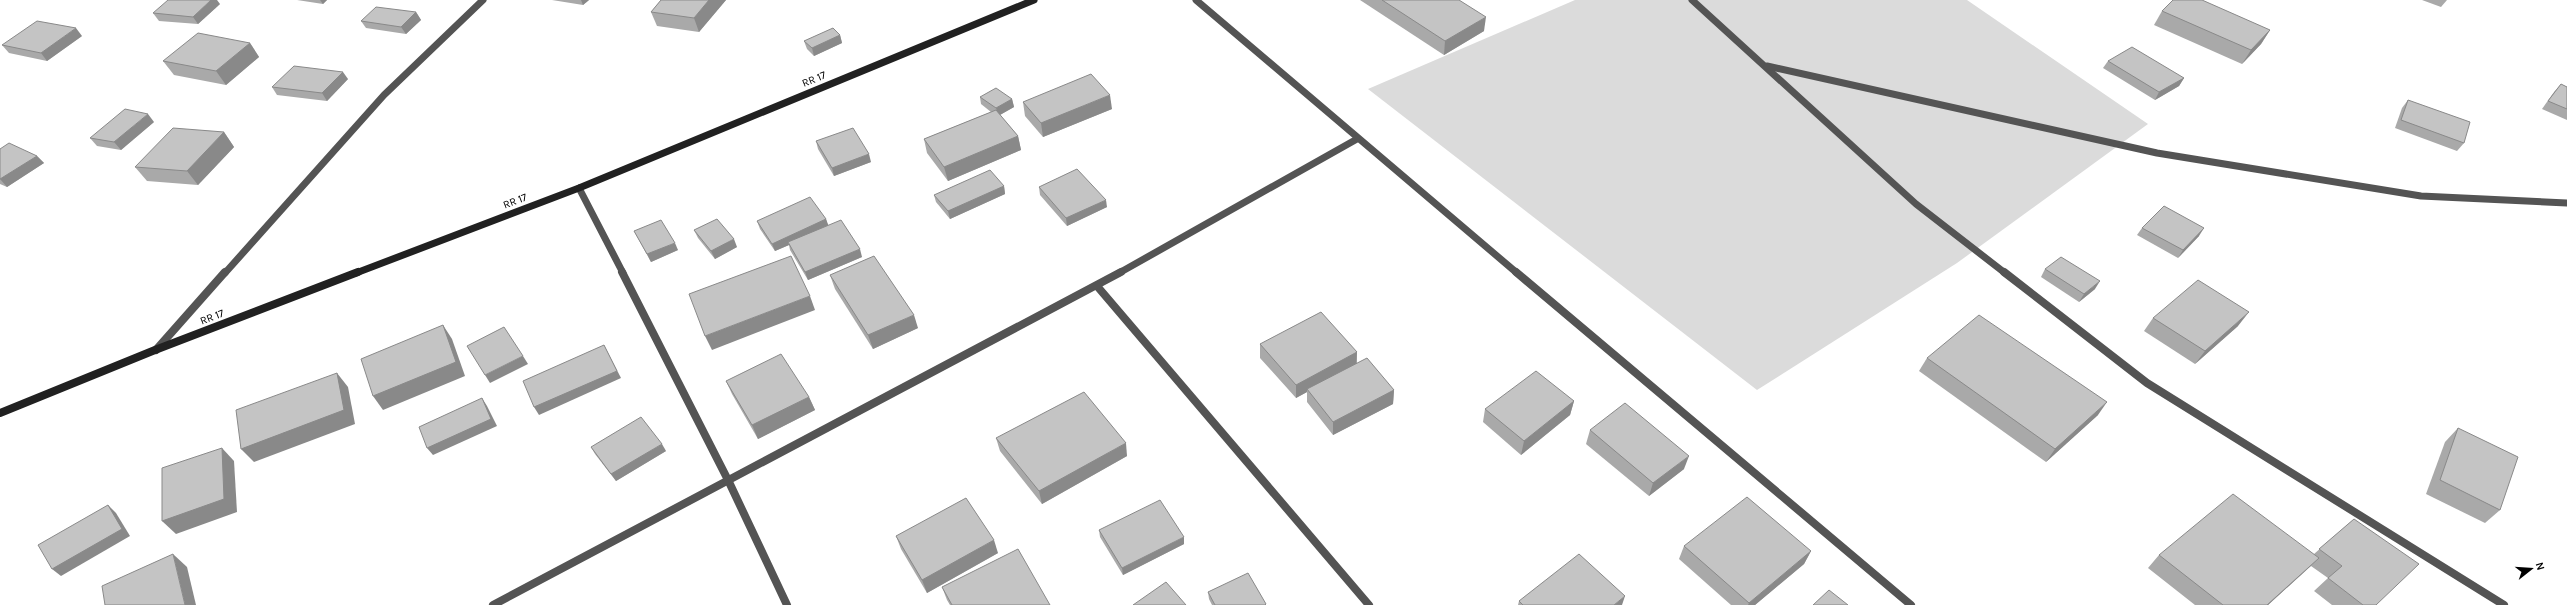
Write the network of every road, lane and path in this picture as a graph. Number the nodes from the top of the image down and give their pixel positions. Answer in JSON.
{"nodes":[{"id":1,"x":483,"y":0,"type":"edge"},
{"id":2,"x":1034,"y":0,"type":"edge"},
{"id":3,"x":1196,"y":0,"type":"edge"},
{"id":4,"x":1692,"y":0,"type":"edge"},
{"id":5,"x":1765,"y":66,"type":"junction"},
{"id":6,"x":1357,"y":139,"type":"junction"},
{"id":7,"x":579,"y":188,"type":"junction"},
{"id":8,"x":2567,"y":203,"type":"edge"},
{"id":9,"x":1097,"y":286,"type":"junction"},
{"id":10,"x":155,"y":350,"type":"junction"},
{"id":11,"x":0,"y":413,"type":"edge"},
{"id":12,"x":729,"y":482,"type":"junction"},
{"id":13,"x":493,"y":605,"type":"edge"},
{"id":14,"x":788,"y":605,"type":"edge"},
{"id":15,"x":1369,"y":605,"type":"edge"},
{"id":16,"x":1911,"y":605,"type":"edge"},
{"id":17,"x":2504,"y":605,"type":"edge"}],
"edges":[{"from":1,"to":10,"type":"street"},
{"from":2,"to":7,"type":"main road","name":"RR 17","number":"RR 17"},
{"from":3,"to":6,"type":"street"},
{"from":4,"to":5,"type":"street"},
{"from":5,"to":8,"type":"street"},
{"from":5,"to":17,"type":"street"},
{"from":6,"to":9,"type":"street"},
{"from":6,"to":16,"type":"street"},
{"from":7,"to":10,"type":"main road","name":"RR 17","number":"RR 17"},
{"from":7,"to":12,"type":"street"},
{"from":9,"to":12,"type":"street"},
{"from":9,"to":15,"type":"street"},
{"from":10,"to":11,"type":"main road","name":"RR 17","number":"RR 17"},
{"from":12,"to":13,"type":"street"},
{"from":12,"to":14,"type":"street"}]}
